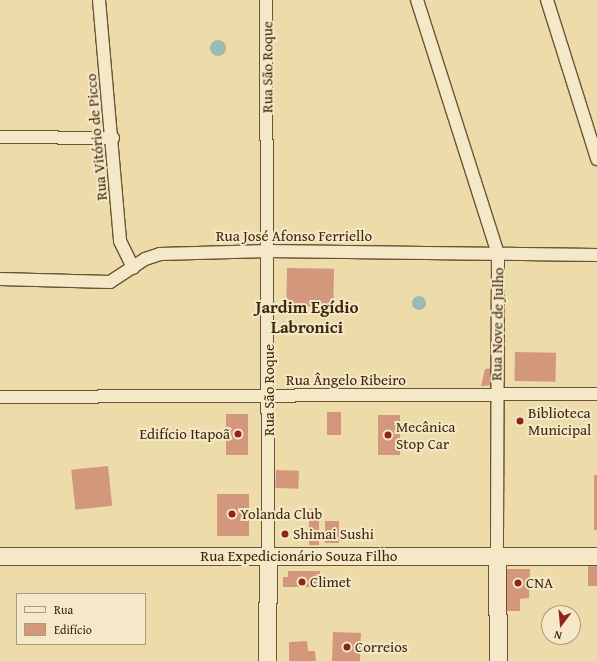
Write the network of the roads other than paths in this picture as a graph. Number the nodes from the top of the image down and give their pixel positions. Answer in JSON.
{"nodes":[{"id":1,"x":99,"y":0,"type":"edge"},
{"id":2,"x":266,"y":0,"type":"edge"},
{"id":3,"x":417,"y":0,"type":"edge"},
{"id":4,"x":547,"y":0,"type":"edge"},
{"id":5,"x":0,"y":138,"type":"edge"},
{"id":6,"x":113,"y":138,"type":"junction"},
{"id":7,"x":597,"y":159,"type":"edge"},
{"id":8,"x":268,"y":250,"type":"junction"},
{"id":9,"x":498,"y":254,"type":"junction"},
{"id":10,"x":597,"y":255,"type":"edge"},
{"id":11,"x":133,"y":268,"type":"junction"},
{"id":12,"x":0,"y":280,"type":"edge"},
{"id":13,"x":597,"y":394,"type":"edge"},
{"id":14,"x":270,"y":396,"type":"junction"},
{"id":15,"x":496,"y":396,"type":"junction"},
{"id":16,"x":0,"y":397,"type":"edge"},
{"id":17,"x":0,"y":556,"type":"edge"},
{"id":18,"x":268,"y":556,"type":"junction"},
{"id":19,"x":497,"y":556,"type":"junction"},
{"id":20,"x":597,"y":556,"type":"edge"},
{"id":21,"x":267,"y":661,"type":"edge"},
{"id":22,"x":498,"y":661,"type":"edge"}],
"edges":[{"from":1,"to":6,"type":"street","name":"Rua Vitório de Picco"},
{"from":2,"to":8,"type":"street","name":"Rua São Roque"},
{"from":3,"to":9,"type":"street","name":"Rua Nove de Julho"},
{"from":4,"to":7,"type":"street"},
{"from":5,"to":6,"type":"street"},
{"from":6,"to":11,"type":"street","name":"Rua Vitório de Picco"},
{"from":8,"to":9,"type":"street","name":"Rua José Afonso Ferriello"},
{"from":8,"to":11,"type":"street","name":"Rua José Afonso Ferriello"},
{"from":8,"to":14,"type":"street","name":"Rua São Roque"},
{"from":9,"to":10,"type":"street","name":"Rua José Afonso Ferriello"},
{"from":9,"to":15,"type":"street","name":"Rua Nove de Julho"},
{"from":11,"to":12,"type":"street","name":"Rua José Afonso Ferriello"},
{"from":13,"to":15,"type":"street","name":"Rua Ângelo Ribeiro"},
{"from":14,"to":15,"type":"street","name":"Rua Ângelo Ribeiro"},
{"from":14,"to":16,"type":"street","name":"Rua Ângelo Ribeiro"},
{"from":14,"to":18,"type":"street","name":"Rua São Roque"},
{"from":15,"to":19,"type":"street","name":"Rua Nove de Julho"},
{"from":17,"to":18,"type":"main road","name":"Rua Expedicionário Souza Filho"},
{"from":18,"to":19,"type":"main road","name":"Rua Expedicionário Souza Filho"},
{"from":18,"to":21,"type":"main road","name":"Rua São Roque"},
{"from":19,"to":20,"type":"main road","name":"Rua Expedicionário Souza Filho"},
{"from":19,"to":22,"type":"main road","name":"Rua Nove de Julho"}]}
